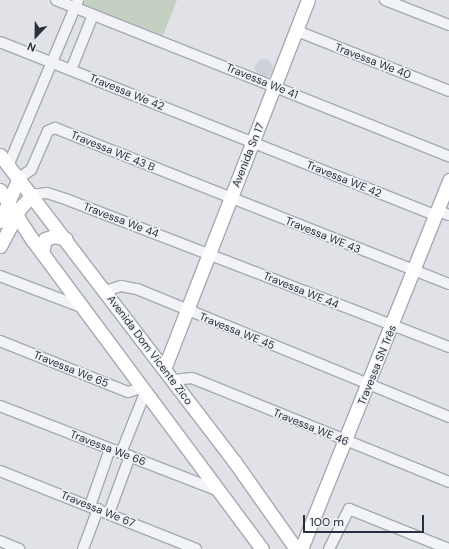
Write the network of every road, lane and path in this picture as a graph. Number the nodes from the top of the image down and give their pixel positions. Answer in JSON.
{"nodes":[{"id":1,"x":56,"y":0,"type":"edge"},
{"id":2,"x":308,"y":0,"type":"edge"},
{"id":3,"x":385,"y":0,"type":"edge"},
{"id":4,"x":76,"y":4,"type":"edge"},
{"id":5,"x":93,"y":15,"type":"junction"},
{"id":6,"x":449,"y":25,"type":"edge"},
{"id":7,"x":297,"y":31,"type":"junction"},
{"id":8,"x":0,"y":42,"type":"edge"},
{"id":9,"x":54,"y":63,"type":"junction"},
{"id":10,"x":71,"y":70,"type":"junction"},
{"id":11,"x":275,"y":86,"type":"junction"},
{"id":12,"x":449,"y":90,"type":"edge"},
{"id":13,"x":253,"y":142,"type":"junction"},
{"id":14,"x":0,"y":155,"type":"edge"},
{"id":15,"x":449,"y":156,"type":"edge"},
{"id":16,"x":8,"y":166,"type":"junction"},
{"id":17,"x":18,"y":178,"type":"junction"},
{"id":18,"x":449,"y":180,"type":"edge"},
{"id":19,"x":0,"y":190,"type":"edge"},
{"id":20,"x":32,"y":195,"type":"junction"},
{"id":21,"x":231,"y":198,"type":"junction"},
{"id":22,"x":4,"y":201,"type":"edge"},
{"id":23,"x":16,"y":214,"type":"junction"},
{"id":24,"x":440,"y":214,"type":"edge"},
{"id":25,"x":0,"y":221,"type":"edge"},
{"id":26,"x":66,"y":240,"type":"junction"},
{"id":27,"x":0,"y":246,"type":"edge"},
{"id":28,"x":210,"y":253,"type":"junction"},
{"id":29,"x":42,"y":254,"type":"junction"},
{"id":30,"x":414,"y":271,"type":"junction"},
{"id":31,"x":0,"y":276,"type":"edge"},
{"id":32,"x":449,"y":284,"type":"edge"},
{"id":33,"x":106,"y":291,"type":"junction"},
{"id":34,"x":80,"y":307,"type":"junction"},
{"id":35,"x":187,"y":311,"type":"junction"},
{"id":36,"x":393,"y":326,"type":"junction"},
{"id":37,"x":0,"y":341,"type":"edge"},
{"id":38,"x":449,"y":347,"type":"edge"},
{"id":39,"x":164,"y":369,"type":"junction"},
{"id":40,"x":173,"y":380,"type":"junction"},
{"id":41,"x":368,"y":385,"type":"junction"},
{"id":42,"x":143,"y":390,"type":"junction"},
{"id":43,"x":0,"y":406,"type":"edge"},
{"id":44,"x":449,"y":417,"type":"edge"},
{"id":45,"x":346,"y":441,"type":"junction"},
{"id":46,"x":110,"y":448,"type":"junction"},
{"id":47,"x":125,"y":454,"type":"junction"},
{"id":48,"x":0,"y":471,"type":"edge"},
{"id":49,"x":449,"y":482,"type":"edge"},
{"id":50,"x":217,"y":490,"type":"junction"},
{"id":51,"x":94,"y":507,"type":"junction"},
{"id":52,"x":108,"y":513,"type":"junction"},
{"id":53,"x":0,"y":541,"type":"edge"},
{"id":54,"x":20,"y":549,"type":"edge"},
{"id":55,"x":83,"y":549,"type":"edge"},
{"id":56,"x":196,"y":549,"type":"edge"},
{"id":57,"x":262,"y":549,"type":"edge"},
{"id":58,"x":268,"y":549,"type":"edge"},
{"id":59,"x":296,"y":549,"type":"edge"},
{"id":60,"x":301,"y":549,"type":"edge"},
{"id":61,"x":329,"y":549,"type":"edge"},
{"id":62,"x":449,"y":549,"type":"edge"}],
"edges":[{"from":1,"to":4,"type":"street"},
{"from":2,"to":7,"type":"main road","name":"Avenida Sn 17"},
{"from":3,"to":6,"type":"street"},
{"from":4,"to":5,"type":"street","name":"Travessa We 41"},
{"from":4,"to":9,"type":"street"},
{"from":5,"to":10,"type":"street"},
{"from":5,"to":11,"type":"street","name":"Travessa We 41"},
{"from":7,"to":11,"type":"main road","name":"Avenida Sn 17"},
{"from":7,"to":12,"type":"street","name":"Travessa We 40"},
{"from":8,"to":9,"type":"street","name":"Travessa We 42"},
{"from":9,"to":10,"type":"street","name":"Travessa We 42"},
{"from":9,"to":16,"type":"street"},
{"from":10,"to":13,"type":"street","name":"Travessa We 42"},
{"from":11,"to":13,"type":"main road","name":"Avenida Sn 17"},
{"from":11,"to":15,"type":"street","name":"Travessa We 41"},
{"from":13,"to":21,"type":"main road","name":"Avenida Sn 17"},
{"from":13,"to":24,"type":"street","name":"Travessa WE 42"},
{"from":14,"to":16,"type":"main road","name":"Avenida Dom Vicente Zico"},
{"from":16,"to":17,"type":"main road","name":"Avenida Dom Vicente Zico"},
{"from":17,"to":20,"type":"main road","name":"Avenida Dom Vicente Zico"},
{"from":17,"to":21,"type":"street","name":"Travessa WE 43 B"},
{"from":17,"to":22,"type":"main road"},
{"from":18,"to":24,"type":"main road","name":"Travessa SN Três"},
{"from":19,"to":22,"type":"main road"},
{"from":20,"to":23,"type":"main road"},
{"from":20,"to":26,"type":"main road","name":"Avenida Dom Vicente Zico"},
{"from":20,"to":28,"type":"street","name":"Travessa We 44"},
{"from":21,"to":28,"type":"main road","name":"Avenida Sn 17"},
{"from":21,"to":30,"type":"street","name":"Travessa WE 43"},
{"from":22,"to":23,"type":"main road"},
{"from":22,"to":25,"type":"main road"},
{"from":23,"to":27,"type":"main road"},
{"from":23,"to":29,"type":"main road"},
{"from":24,"to":30,"type":"main road","name":"Travessa SN Três"},
{"from":26,"to":29,"type":"main road"},
{"from":26,"to":33,"type":"main road","name":"Avenida Dom Vicente Zico"},
{"from":28,"to":35,"type":"main road","name":"Avenida Sn 17"},
{"from":28,"to":36,"type":"street","name":"Travessa WE 44"},
{"from":29,"to":34,"type":"main road"},
{"from":30,"to":32,"type":"street"},
{"from":30,"to":36,"type":"main road","name":"Travessa SN Três"},
{"from":31,"to":34,"type":"street"},
{"from":33,"to":35,"type":"street","name":"Travessa WE 45"},
{"from":33,"to":39,"type":"main road","name":"Avenida Dom Vicente Zico"},
{"from":34,"to":42,"type":"main road"},
{"from":35,"to":39,"type":"main road","name":"Avenida Sn 17"},
{"from":35,"to":41,"type":"street","name":"Travessa WE 45"},
{"from":36,"to":38,"type":"street"},
{"from":36,"to":41,"type":"main road","name":"Travessa SN Três"},
{"from":37,"to":42,"type":"street","name":"Travessa We 65"},
{"from":39,"to":40,"type":"main road","name":"Avenida Dom Vicente Zico"},
{"from":40,"to":45,"type":"street","name":"Travessa WE 46"},
{"from":40,"to":59,"type":"main road","name":"Avenida Dom Vicente Zico"},
{"from":41,"to":44,"type":"street"},
{"from":41,"to":45,"type":"main road","name":"Travessa SN Três"},
{"from":42,"to":47,"type":"street"},
{"from":42,"to":50,"type":"main road"},
{"from":43,"to":46,"type":"street","name":"Travessa We 66"},
{"from":45,"to":49,"type":"street","name":"Travessa WE 46"},
{"from":45,"to":60,"type":"main road","name":"Travessa SN Três"},
{"from":46,"to":47,"type":"street","name":"Travessa We 66"},
{"from":46,"to":51,"type":"street"},
{"from":47,"to":50,"type":"street","name":"Travessa We 66"},
{"from":47,"to":52,"type":"street"},
{"from":48,"to":51,"type":"street","name":"Travessa We 67"},
{"from":50,"to":57,"type":"main road"},
{"from":50,"to":58,"type":"main road"},
{"from":51,"to":52,"type":"street","name":"Travessa We 67"},
{"from":51,"to":55,"type":"street"},
{"from":52,"to":56,"type":"street","name":"Travessa We 67"},
{"from":53,"to":54,"type":"street"},
{"from":61,"to":62,"type":"street"}]}
